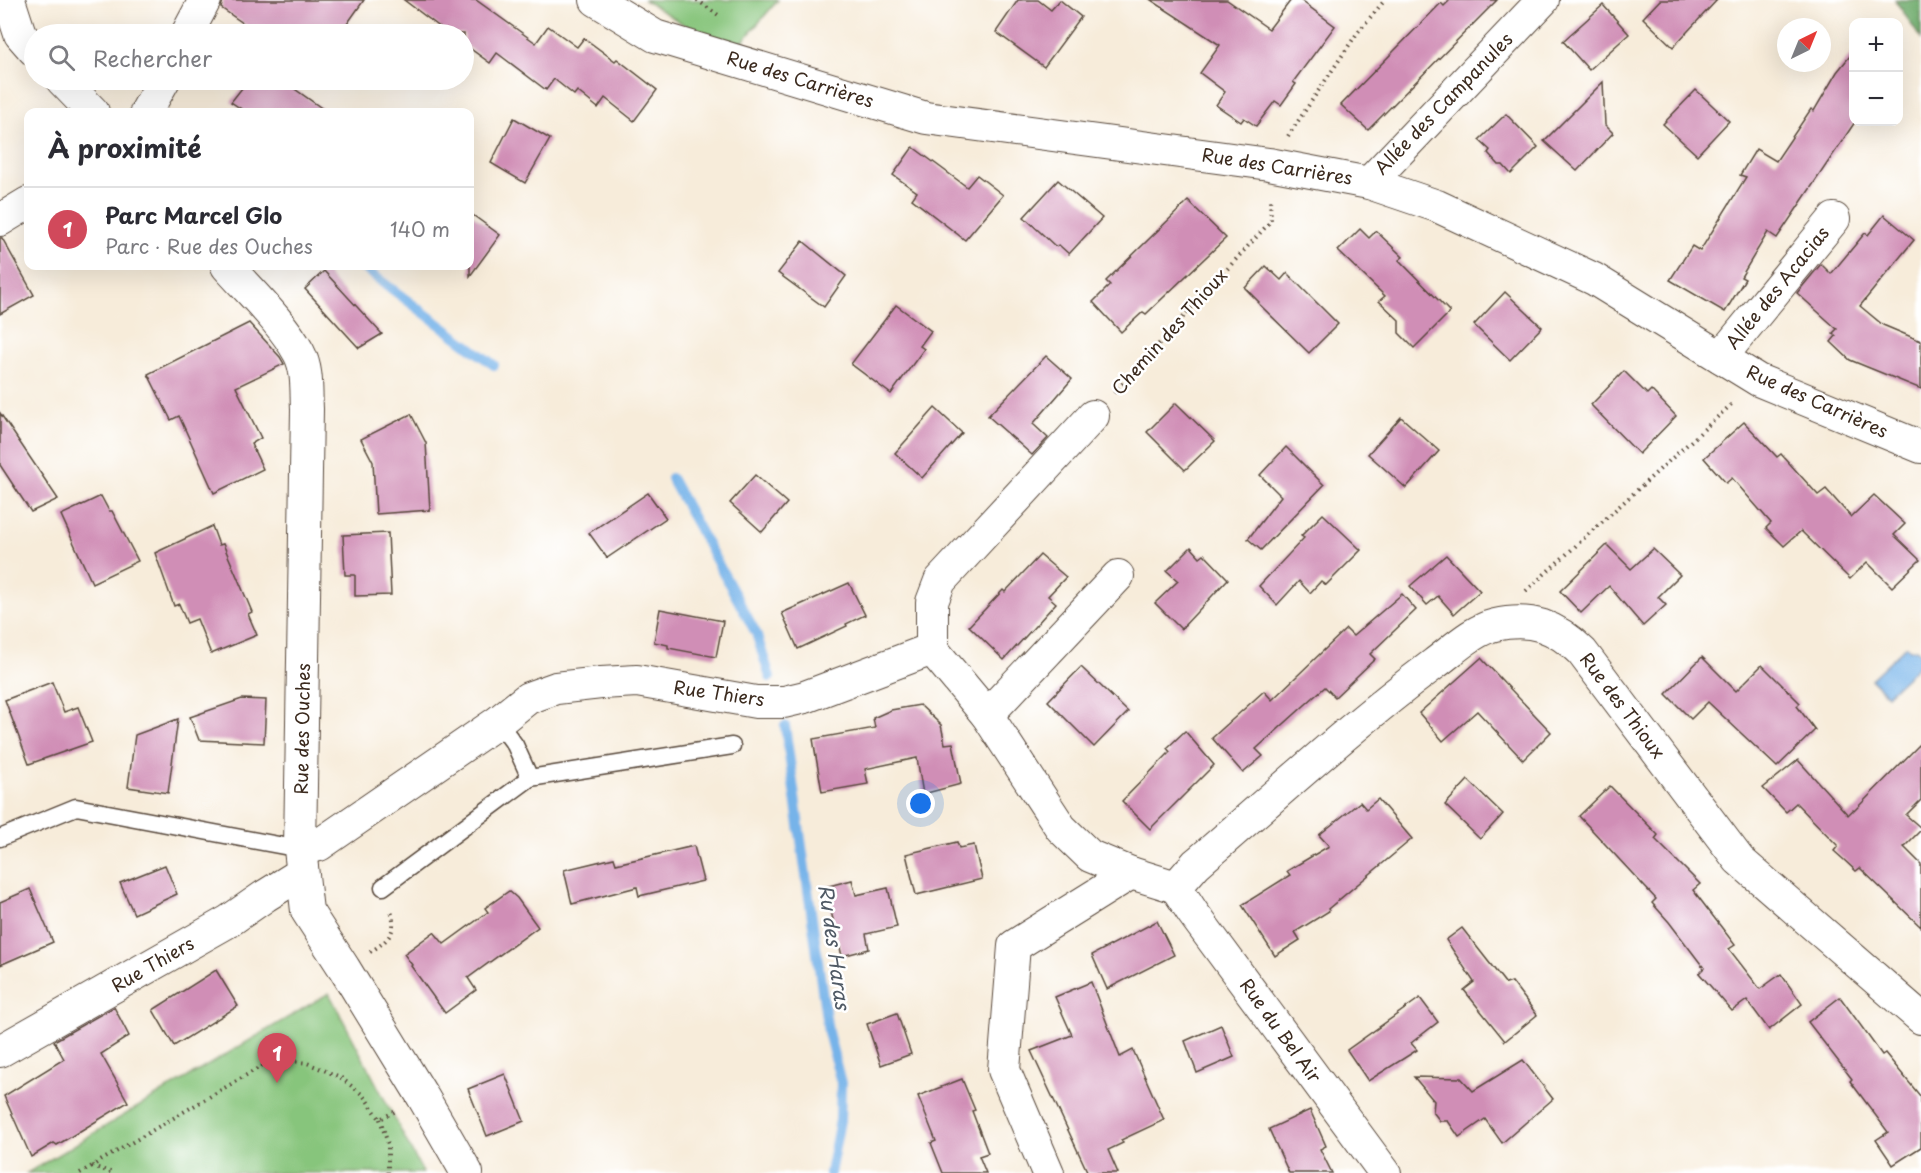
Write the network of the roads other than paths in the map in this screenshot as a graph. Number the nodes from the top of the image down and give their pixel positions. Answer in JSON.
{"nodes":[{"id":1,"x":9,"y":0,"type":"edge"},
{"id":2,"x":205,"y":0,"type":"edge"},
{"id":3,"x":1543,"y":0,"type":"edge"},
{"id":4,"x":614,"y":4,"type":"edge"},
{"id":5,"x":192,"y":24,"type":"edge"},
{"id":6,"x":24,"y":39,"type":"edge"},
{"id":7,"x":72,"y":90,"type":"edge"},
{"id":8,"x":158,"y":90,"type":"edge"},
{"id":9,"x":89,"y":108,"type":"edge"},
{"id":10,"x":148,"y":108,"type":"edge"},
{"id":11,"x":1370,"y":183,"type":"junction"},
{"id":12,"x":24,"y":205,"type":"edge"},
{"id":13,"x":1834,"y":219,"type":"dead end"},
{"id":14,"x":0,"y":220,"type":"edge"},
{"id":15,"x":231,"y":270,"type":"edge"},
{"id":16,"x":1722,"y":357,"type":"junction"},
{"id":17,"x":1093,"y":416,"type":"road end"},
{"id":18,"x":1921,"y":447,"type":"edge"},
{"id":19,"x":1118,"y":576,"type":"dead end"},
{"id":20,"x":932,"y":649,"type":"junction"},
{"id":21,"x":987,"y":715,"type":"junction"},
{"id":22,"x":498,"y":722,"type":"junction"},
{"id":23,"x":732,"y":746,"type":"dead end"},
{"id":24,"x":530,"y":778,"type":"junction"},
{"id":25,"x":0,"y":838,"type":"edge"},
{"id":26,"x":301,"y":861,"type":"junction"},
{"id":27,"x":1131,"y":873,"type":"junction"},
{"id":28,"x":383,"y":887,"type":"road end"},
{"id":29,"x":1176,"y":887,"type":"junction"},
{"id":30,"x":1921,"y":1018,"type":"edge"},
{"id":31,"x":0,"y":1051,"type":"edge"},
{"id":32,"x":467,"y":1173,"type":"edge"},
{"id":33,"x":1048,"y":1173,"type":"edge"},
{"id":34,"x":1385,"y":1173,"type":"edge"}],
"edges":[{"from":1,"to":6,"type":"street"},
{"from":2,"to":5,"type":"street"},
{"from":3,"to":11,"type":"street","name":"Allée des Campanules"},
{"from":4,"to":11,"type":"street","name":"Rue des Carrières"},
{"from":7,"to":9,"type":"street"},
{"from":8,"to":10,"type":"street"},
{"from":11,"to":16,"type":"street","name":"Rue des Carrières"},
{"from":12,"to":14,"type":"street"},
{"from":13,"to":16,"type":"street","name":"Allée des Acacias"},
{"from":15,"to":26,"type":"street","name":"Rue des Ouches"},
{"from":16,"to":18,"type":"street","name":"Rue des Carrières"},
{"from":17,"to":20,"type":"street"},
{"from":19,"to":21,"type":"street"},
{"from":20,"to":21,"type":"street"},
{"from":20,"to":22,"type":"street","name":"Rue Thiers"},
{"from":21,"to":27,"type":"street"},
{"from":22,"to":24,"type":"lane"},
{"from":22,"to":26,"type":"street","name":"Rue Thiers"},
{"from":23,"to":24,"type":"lane"},
{"from":24,"to":28,"type":"lane"},
{"from":25,"to":26,"type":"lane"},
{"from":26,"to":31,"type":"street","name":"Rue Thiers"},
{"from":26,"to":32,"type":"street","name":"Rue des Ouches"},
{"from":27,"to":29,"type":"street"},
{"from":27,"to":33,"type":"street"},
{"from":29,"to":30,"type":"street","name":"Rue des Thioux"},
{"from":29,"to":34,"type":"street","name":"Rue du Bel Air"}]}
